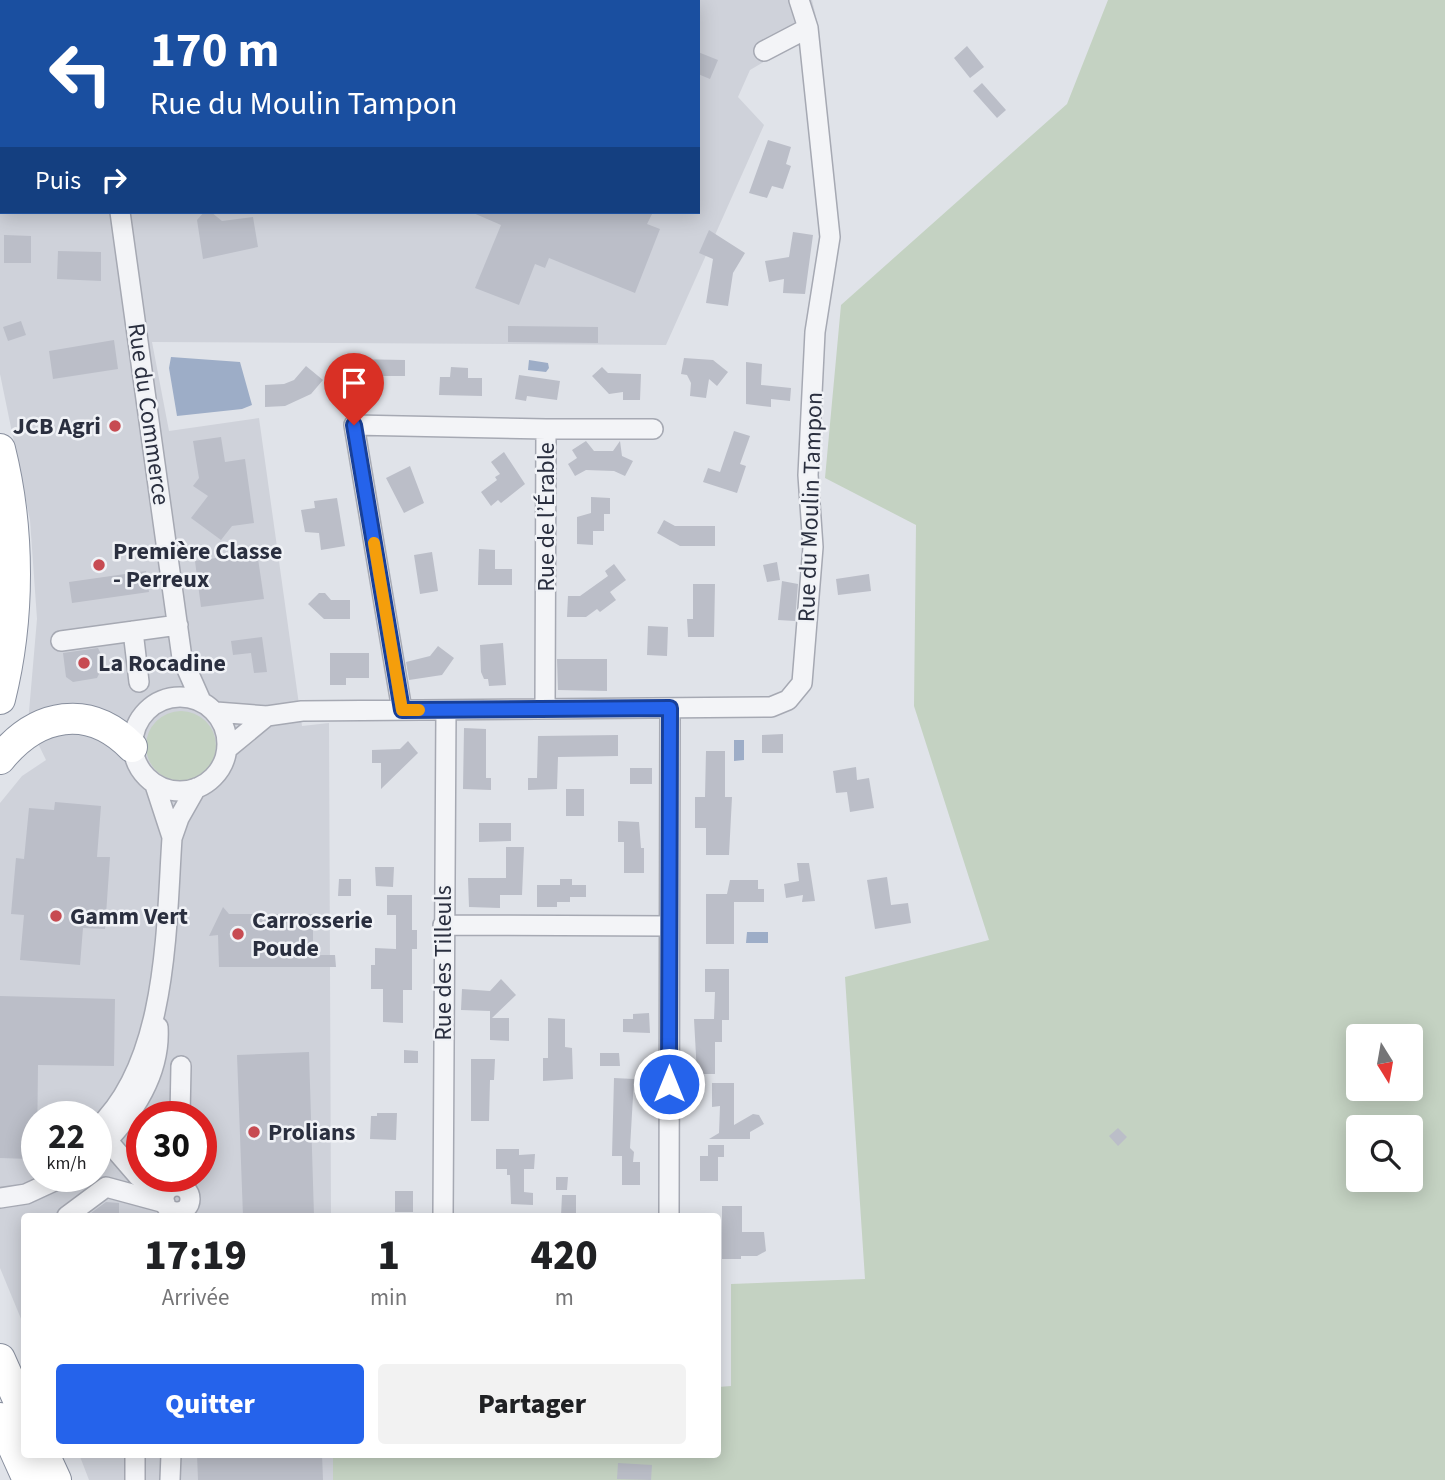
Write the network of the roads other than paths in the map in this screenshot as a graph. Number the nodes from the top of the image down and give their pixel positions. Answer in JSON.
{"nodes":[{"id":1,"x":799,"y":0,"type":"edge"},
{"id":2,"x":808,"y":28,"type":"junction"},
{"id":3,"x":764,"y":51,"type":"dead end"},
{"id":4,"x":120,"y":214,"type":"edge"},
{"id":5,"x":547,"y":429,"type":"junction"},
{"id":6,"x":653,"y":429,"type":"dead end"},
{"id":7,"x":0,"y":449,"type":"edge"},
{"id":8,"x":0,"y":553,"type":"edge"},
{"id":9,"x":178,"y":625,"type":"junction"},
{"id":10,"x":133,"y":631,"type":"junction"},
{"id":11,"x":0,"y":636,"type":"edge"},
{"id":12,"x":61,"y":641,"type":"dead end"},
{"id":13,"x":182,"y":658,"type":"junction"},
{"id":14,"x":139,"y":681,"type":"dead end"},
{"id":15,"x":166,"y":698,"type":"junction"},
{"id":16,"x":0,"y":699,"type":"edge"},
{"id":17,"x":208,"y":707,"type":"junction"},
{"id":18,"x":670,"y":708,"type":"junction"},
{"id":19,"x":545,"y":709,"type":"junction"},
{"id":20,"x":402,"y":710,"type":"junction"},
{"id":21,"x":446,"y":710,"type":"junction"},
{"id":22,"x":267,"y":716,"type":"junction"},
{"id":23,"x":132,"y":747,"type":"junction"},
{"id":24,"x":227,"y":749,"type":"junction"},
{"id":25,"x":0,"y":759,"type":"edge"},
{"id":26,"x":155,"y":785,"type":"junction"},
{"id":27,"x":196,"y":788,"type":"junction"},
{"id":28,"x":172,"y":838,"type":"junction"},
{"id":29,"x":443,"y":925,"type":"junction"},
{"id":30,"x":669,"y":926,"type":"junction"},
{"id":31,"x":181,"y":1066,"type":"dead end"},
{"id":32,"x":180,"y":1101,"type":"edge"},
{"id":33,"x":112,"y":1127,"type":"edge"},
{"id":34,"x":112,"y":1151,"type":"edge"},
{"id":35,"x":21,"y":1184,"type":"edge"},
{"id":36,"x":30,"y":1192,"type":"edge"},
{"id":37,"x":0,"y":1197,"type":"edge"},
{"id":38,"x":173,"y":1197,"type":"edge"},
{"id":39,"x":71,"y":1213,"type":"edge"},
{"id":40,"x":443,"y":1213,"type":"edge"},
{"id":41,"x":669,"y":1213,"type":"edge"},
{"id":42,"x":0,"y":1359,"type":"edge"},
{"id":43,"x":21,"y":1406,"type":"edge"},
{"id":44,"x":0,"y":1418,"type":"edge"},
{"id":45,"x":0,"y":1449,"type":"edge"},
{"id":46,"x":46,"y":1458,"type":"edge"},
{"id":47,"x":135,"y":1458,"type":"edge"},
{"id":48,"x":171,"y":1458,"type":"edge"},
{"id":49,"x":14,"y":1480,"type":"edge"},
{"id":50,"x":29,"y":1480,"type":"edge"},
{"id":51,"x":56,"y":1480,"type":"edge"},
{"id":52,"x":135,"y":1480,"type":"edge"},
{"id":53,"x":170,"y":1480,"type":"edge"}],
"edges":[{"from":1,"to":2,"type":"street","name":"Rue du Moulin Tampon"},
{"from":2,"to":3,"type":"street"},
{"from":2,"to":18,"type":"street","name":"Rue du Moulin Tampon"},
{"from":4,"to":9,"type":"street","name":"Rue du Commerce"},
{"from":5,"to":6,"type":"street"},
{"from":5,"to":19,"type":"street","name":"Rue de l’Érable"},
{"from":5,"to":20,"type":"street","name":"Rue de l’Érable"},
{"from":7,"to":16,"type":"highway"},
{"from":8,"to":11,"type":"highway"},
{"from":9,"to":10,"type":"street"},
{"from":9,"to":13,"type":"street","name":"Rue du Commerce"},
{"from":10,"to":12,"type":"street"},
{"from":10,"to":14,"type":"street"},
{"from":13,"to":15,"type":"street","name":"Rue du Commerce"},
{"from":13,"to":17,"type":"street","name":"Rue du Commerce"},
{"from":15,"to":17,"type":"street"},
{"from":15,"to":23,"type":"street"},
{"from":17,"to":22,"type":"street","name":"Rue du Moulin Tampon"},
{"from":17,"to":24,"type":"street"},
{"from":18,"to":19,"type":"street","name":"Rue du Moulin Tampon"},
{"from":18,"to":30,"type":"street"},
{"from":19,"to":21,"type":"street","name":"Rue du Moulin Tampon"},
{"from":20,"to":21,"type":"street","name":"Rue du Moulin Tampon"},
{"from":20,"to":22,"type":"street","name":"Rue du Moulin Tampon"},
{"from":21,"to":29,"type":"street","name":"Rue des Tilleuls"},
{"from":22,"to":24,"type":"street"},
{"from":23,"to":25,"type":"highway"},
{"from":23,"to":26,"type":"street"},
{"from":24,"to":27,"type":"street"},
{"from":26,"to":27,"type":"street"},
{"from":26,"to":28,"type":"street"},
{"from":27,"to":28,"type":"street"},
{"from":28,"to":33,"type":"street"},
{"from":29,"to":30,"type":"street"},
{"from":29,"to":40,"type":"street","name":"Rue des Tilleuls"},
{"from":30,"to":41,"type":"street"},
{"from":31,"to":32,"type":"street"},
{"from":34,"to":38,"type":"street"},
{"from":35,"to":37,"type":"street"},
{"from":36,"to":37,"type":"street"},
{"from":38,"to":39,"type":"street"},
{"from":42,"to":43,"type":"highway"},
{"from":44,"to":50,"type":"highway"},
{"from":45,"to":49,"type":"highway"},
{"from":46,"to":51,"type":"highway"},
{"from":47,"to":52,"type":"street"},
{"from":48,"to":53,"type":"street"}]}
